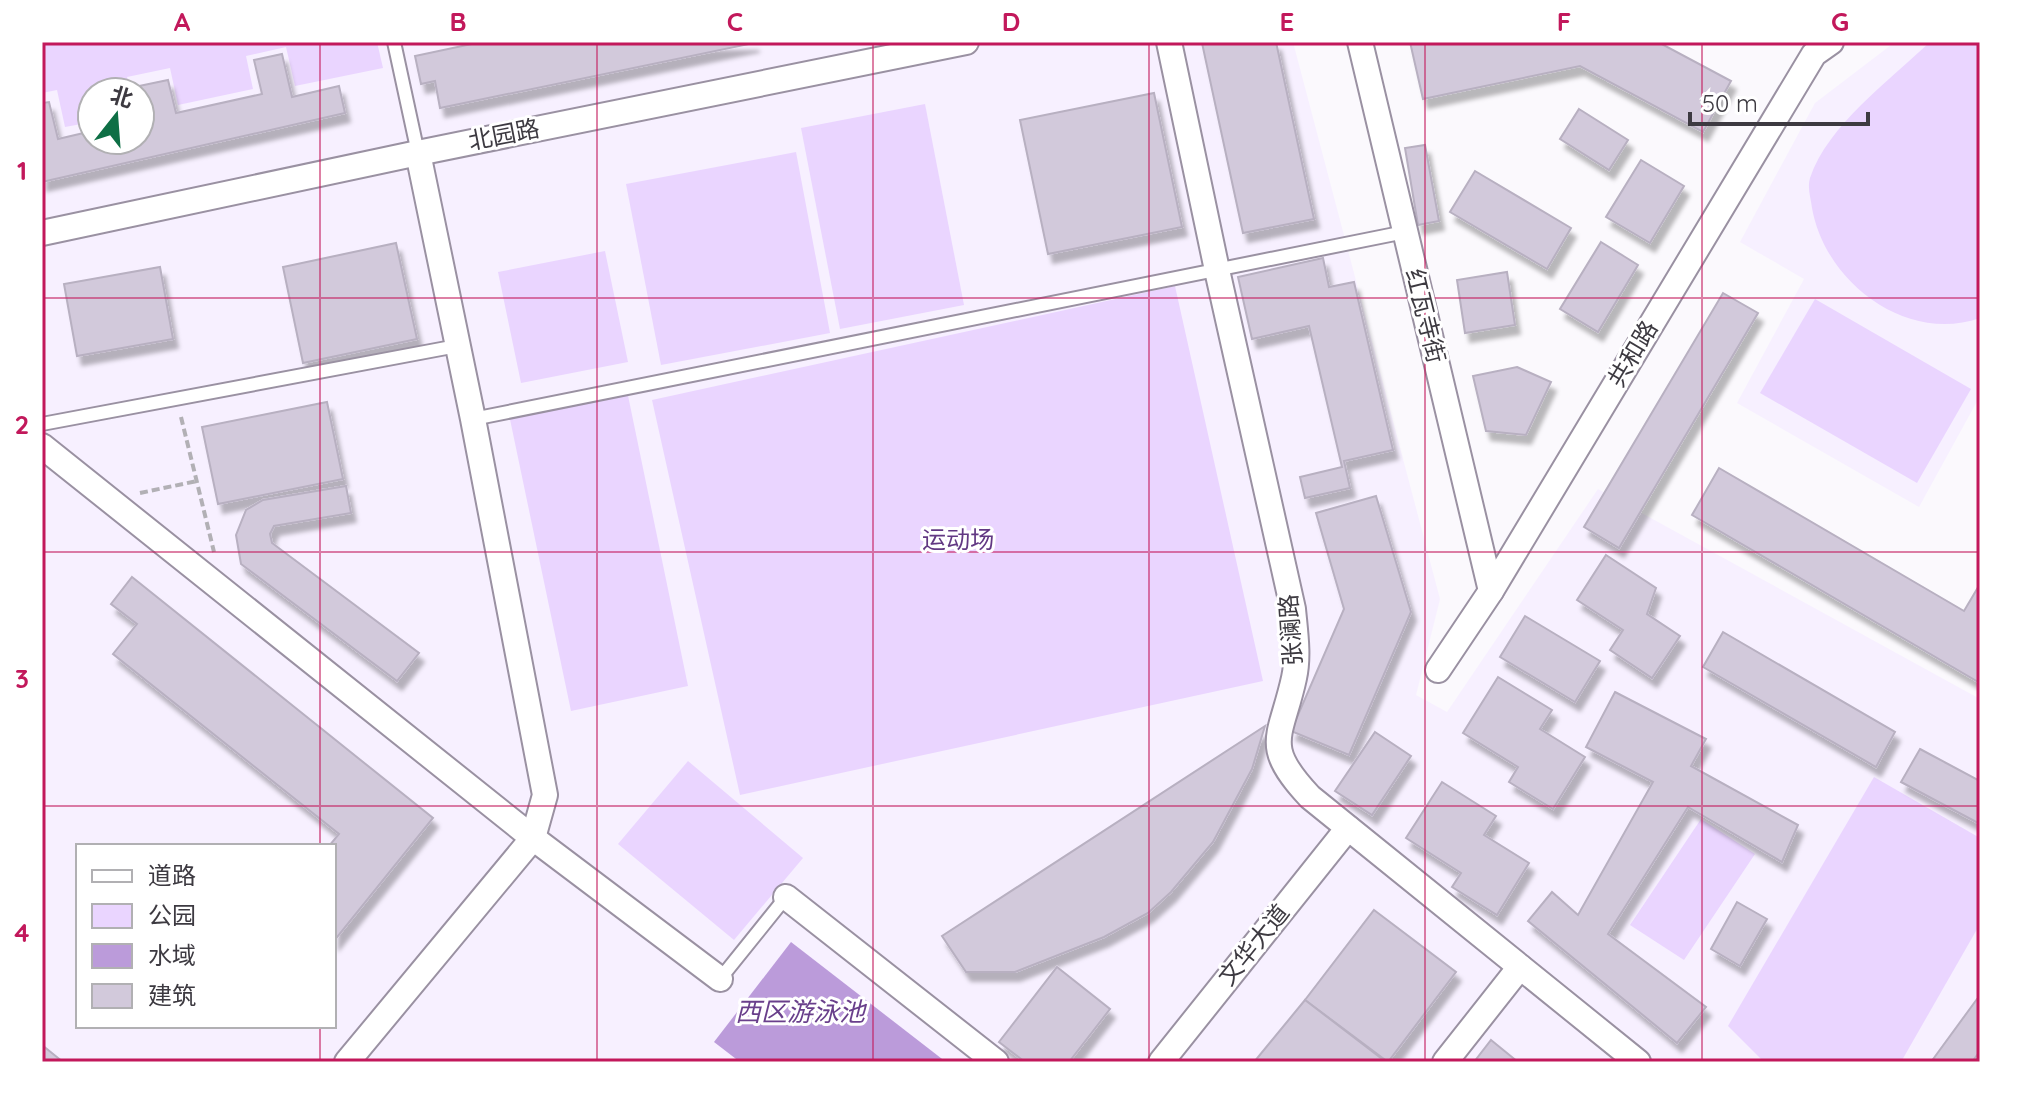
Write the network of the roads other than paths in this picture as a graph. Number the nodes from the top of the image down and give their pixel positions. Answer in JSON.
{"nodes":[{"id":1,"x":394,"y":42,"type":"edge"},
{"id":2,"x":966,"y":42,"type":"edge"},
{"id":3,"x":1169,"y":42,"type":"edge"},
{"id":4,"x":1360,"y":42,"type":"edge"},
{"id":5,"x":1814,"y":46,"type":"edge"},
{"id":6,"x":418,"y":153,"type":"junction"},
{"id":7,"x":1405,"y":232,"type":"junction"},
{"id":8,"x":42,"y":233,"type":"edge"},
{"id":9,"x":1217,"y":270,"type":"junction"},
{"id":10,"x":457,"y":346,"type":"junction"},
{"id":11,"x":473,"y":419,"type":"junction"},
{"id":12,"x":42,"y":424,"type":"edge"},
{"id":13,"x":42,"y":446,"type":"edge"},
{"id":14,"x":1491,"y":591,"type":"junction"},
{"id":15,"x":1438,"y":670,"type":"dead end"},
{"id":16,"x":1348,"y":828,"type":"junction"},
{"id":17,"x":533,"y":838,"type":"junction"},
{"id":18,"x":786,"y":897,"type":"joint"},
{"id":19,"x":1520,"y":967,"type":"junction"},
{"id":20,"x":720,"y":979,"type":"joint"},
{"id":21,"x":347,"y":1062,"type":"edge"},
{"id":22,"x":996,"y":1062,"type":"edge"},
{"id":23,"x":1161,"y":1062,"type":"edge"},
{"id":24,"x":1445,"y":1062,"type":"edge"},
{"id":25,"x":1638,"y":1062,"type":"edge"}],
"edges":[{"from":1,"to":6,"type":"lane"},
{"from":2,"to":6,"type":"street","name":"北园路"},
{"from":3,"to":9,"type":"street","name":"张澜路"},
{"from":4,"to":7,"type":"street","name":"红瓦寺街"},
{"from":5,"to":14,"type":"street","name":"共和路"},
{"from":6,"to":8,"type":"street","name":"北园路"},
{"from":6,"to":10,"type":"street"},
{"from":7,"to":9,"type":"lane"},
{"from":7,"to":14,"type":"street","name":"红瓦寺街"},
{"from":9,"to":11,"type":"lane"},
{"from":9,"to":16,"type":"street","name":"张澜路"},
{"from":10,"to":11,"type":"street"},
{"from":10,"to":12,"type":"lane"},
{"from":11,"to":17,"type":"street"},
{"from":13,"to":17,"type":"street"},
{"from":14,"to":15,"type":"street","name":"共和路"},
{"from":16,"to":19,"type":"street","name":"张澜路"},
{"from":16,"to":23,"type":"street","name":"文华大道"},
{"from":17,"to":20,"type":"street"},
{"from":17,"to":21,"type":"street"},
{"from":18,"to":20,"type":"lane"},
{"from":18,"to":22,"type":"street"},
{"from":19,"to":24,"type":"street"},
{"from":19,"to":25,"type":"street","name":"张澜路"}]}
